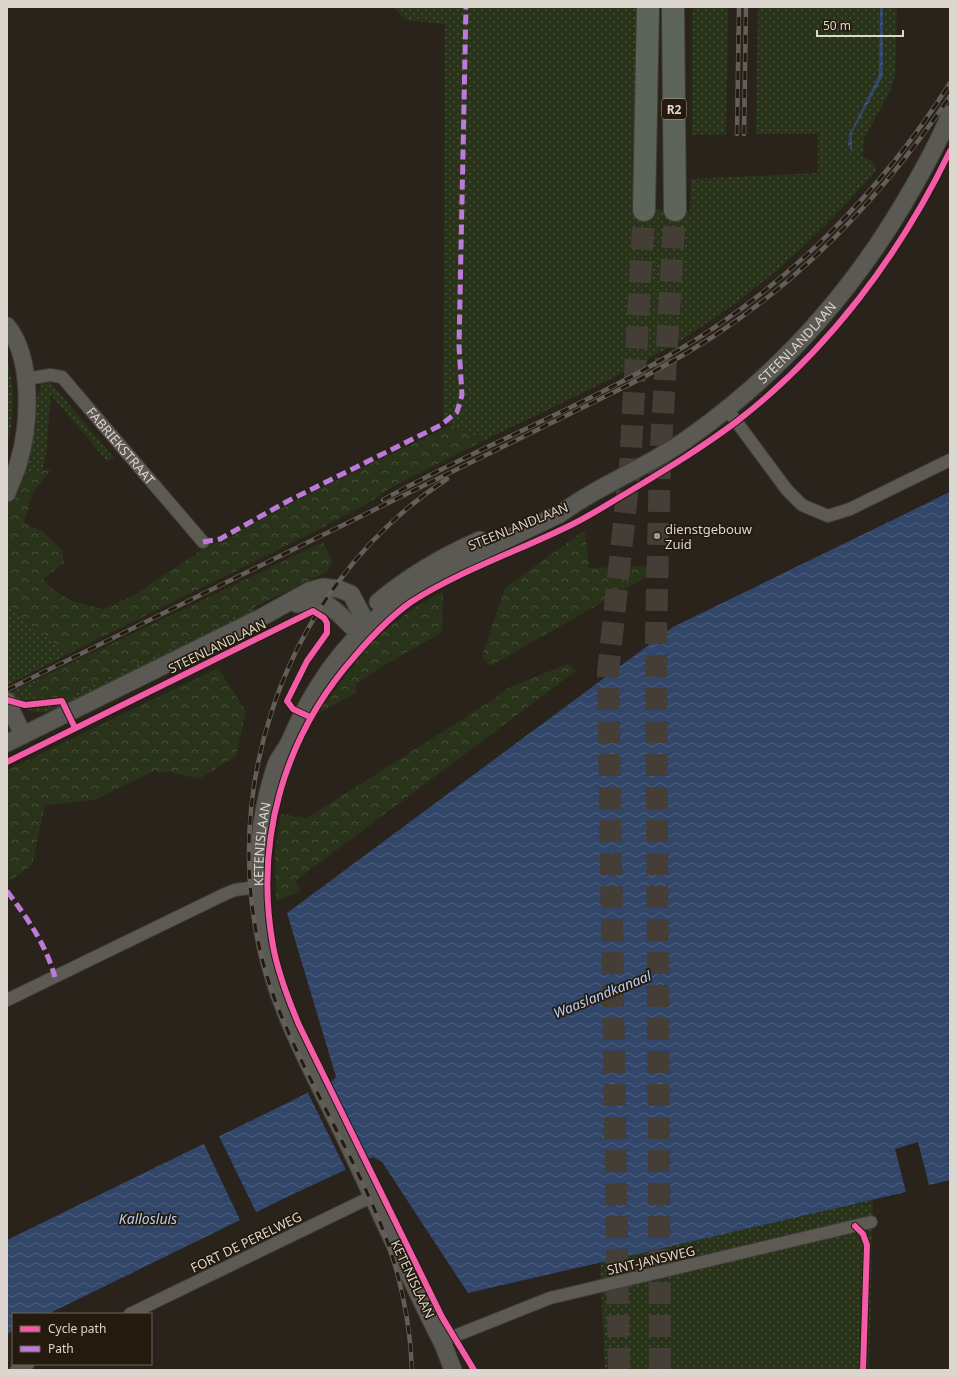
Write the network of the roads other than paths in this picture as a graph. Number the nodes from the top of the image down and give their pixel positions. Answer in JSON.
{"nodes":[{"id":1,"x":648,"y":7,"type":"edge"},
{"id":2,"x":673,"y":7,"type":"edge"},
{"id":3,"x":950,"y":114,"type":"edge"},
{"id":4,"x":644,"y":210,"type":"tunnel mouth"},
{"id":5,"x":675,"y":210,"type":"tunnel mouth"},
{"id":6,"x":7,"y":326,"type":"edge"},
{"id":7,"x":26,"y":379,"type":"junction"},
{"id":8,"x":727,"y":409,"type":"junction"},
{"id":9,"x":950,"y":460,"type":"edge"},
{"id":10,"x":7,"y":493,"type":"edge"},
{"id":11,"x":203,"y":542,"type":"dead end"},
{"id":12,"x":262,"y":618,"type":"junction"},
{"id":13,"x":360,"y":625,"type":"junction"},
{"id":14,"x":7,"y":701,"type":"edge"},
{"id":15,"x":23,"y":735,"type":"junction"},
{"id":16,"x":7,"y":743,"type":"edge"},
{"id":17,"x":257,"y":887,"type":"junction"},
{"id":18,"x":7,"y":1000,"type":"edge"},
{"id":19,"x":373,"y":1196,"type":"junction"},
{"id":20,"x":871,"y":1222,"type":"dead end"},
{"id":21,"x":132,"y":1313,"type":"edge"},
{"id":22,"x":443,"y":1342,"type":"junction"},
{"id":23,"x":26,"y":1365,"type":"edge"},
{"id":24,"x":16,"y":1370,"type":"edge"},
{"id":25,"x":453,"y":1370,"type":"edge"},
{"id":26,"x":461,"y":1370,"type":"edge"}],
"edges":[{"from":1,"to":4,"type":"highway","number":"R2"},
{"from":2,"to":5,"type":"highway","number":"R2"},
{"from":3,"to":8,"type":"main road","name":"STEENLANDLAAN"},
{"from":6,"to":7,"type":"main road"},
{"from":7,"to":10,"type":"main road"},
{"from":7,"to":11,"type":"street","name":"FABRIEKSTRAAT"},
{"from":8,"to":9,"type":"street"},
{"from":8,"to":13,"type":"main road","name":"STEENLANDLAAN"},
{"from":12,"to":13,"type":"main road","name":"STEENLANDLAAN"},
{"from":12,"to":13,"type":"main road","name":"STEENLANDLAAN"},
{"from":12,"to":15,"type":"main road","name":"STEENLANDLAAN"},
{"from":13,"to":17,"type":"main road","name":"KETENISLAAN"},
{"from":14,"to":15,"type":"main road"},
{"from":15,"to":16,"type":"main road","name":"STEENLANDLAAN"},
{"from":17,"to":18,"type":"street"},
{"from":17,"to":19,"type":"main road","name":"KETENISLAAN"},
{"from":19,"to":21,"type":"street","name":"FORT DE PERELWEG"},
{"from":19,"to":22,"type":"main road","name":"KETENISLAAN"},
{"from":20,"to":22,"type":"street","name":"SINT-JANSWEG"},
{"from":22,"to":25,"type":"main road","name":"KETENISLAAN"},
{"from":22,"to":26,"type":"main road","name":"KETENISLAAN"},
{"from":23,"to":24,"type":"street"}]}
